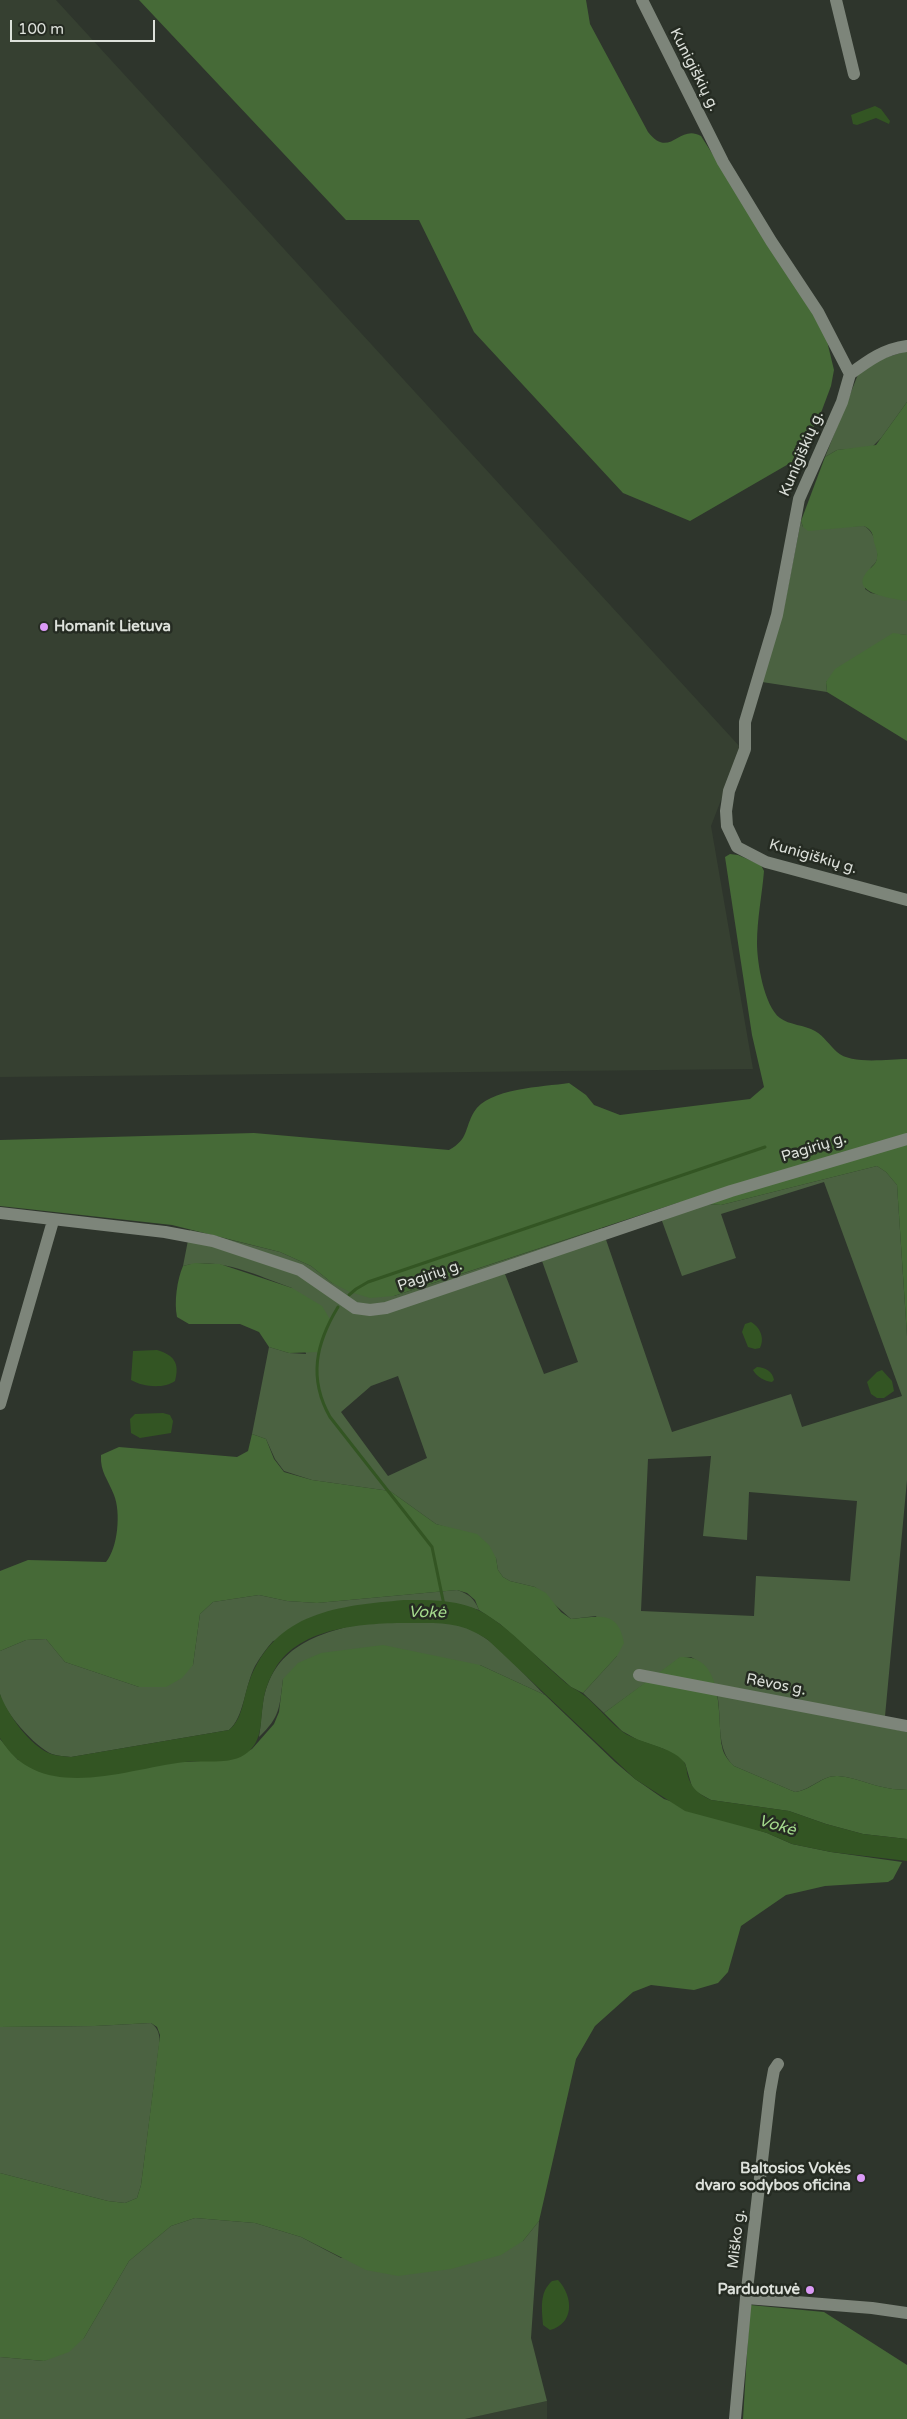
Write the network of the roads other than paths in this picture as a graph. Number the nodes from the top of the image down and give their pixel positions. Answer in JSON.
{"nodes":[{"id":1,"x":642,"y":0,"type":"edge"},
{"id":2,"x":836,"y":0,"type":"edge"},
{"id":3,"x":854,"y":74,"type":"dead end"},
{"id":4,"x":907,"y":346,"type":"edge"},
{"id":5,"x":850,"y":374,"type":"junction"},
{"id":6,"x":907,"y":900,"type":"edge"},
{"id":7,"x":907,"y":1139,"type":"edge"},
{"id":8,"x":0,"y":1214,"type":"edge"},
{"id":9,"x":53,"y":1221,"type":"junction"},
{"id":10,"x":0,"y":1404,"type":"edge"},
{"id":11,"x":639,"y":1675,"type":"dead end"},
{"id":12,"x":907,"y":1726,"type":"edge"},
{"id":13,"x":778,"y":2064,"type":"dead end"},
{"id":14,"x":746,"y":2298,"type":"junction"},
{"id":15,"x":907,"y":2313,"type":"edge"},
{"id":16,"x":735,"y":2419,"type":"edge"}],
"edges":[{"from":1,"to":5,"type":"street","name":"Kunigiškių g."},
{"from":2,"to":3,"type":"street"},
{"from":4,"to":5,"type":"street"},
{"from":5,"to":6,"type":"street","name":"Kunigiškių g."},
{"from":7,"to":9,"type":"street","name":"Pagirių g."},
{"from":8,"to":9,"type":"street","name":"Pagirių g."},
{"from":9,"to":10,"type":"street"},
{"from":11,"to":12,"type":"street","name":"Rėvos g."},
{"from":13,"to":14,"type":"street","name":"Miško g."},
{"from":14,"to":15,"type":"street"},
{"from":14,"to":16,"type":"street","name":"Miško g."}]}
